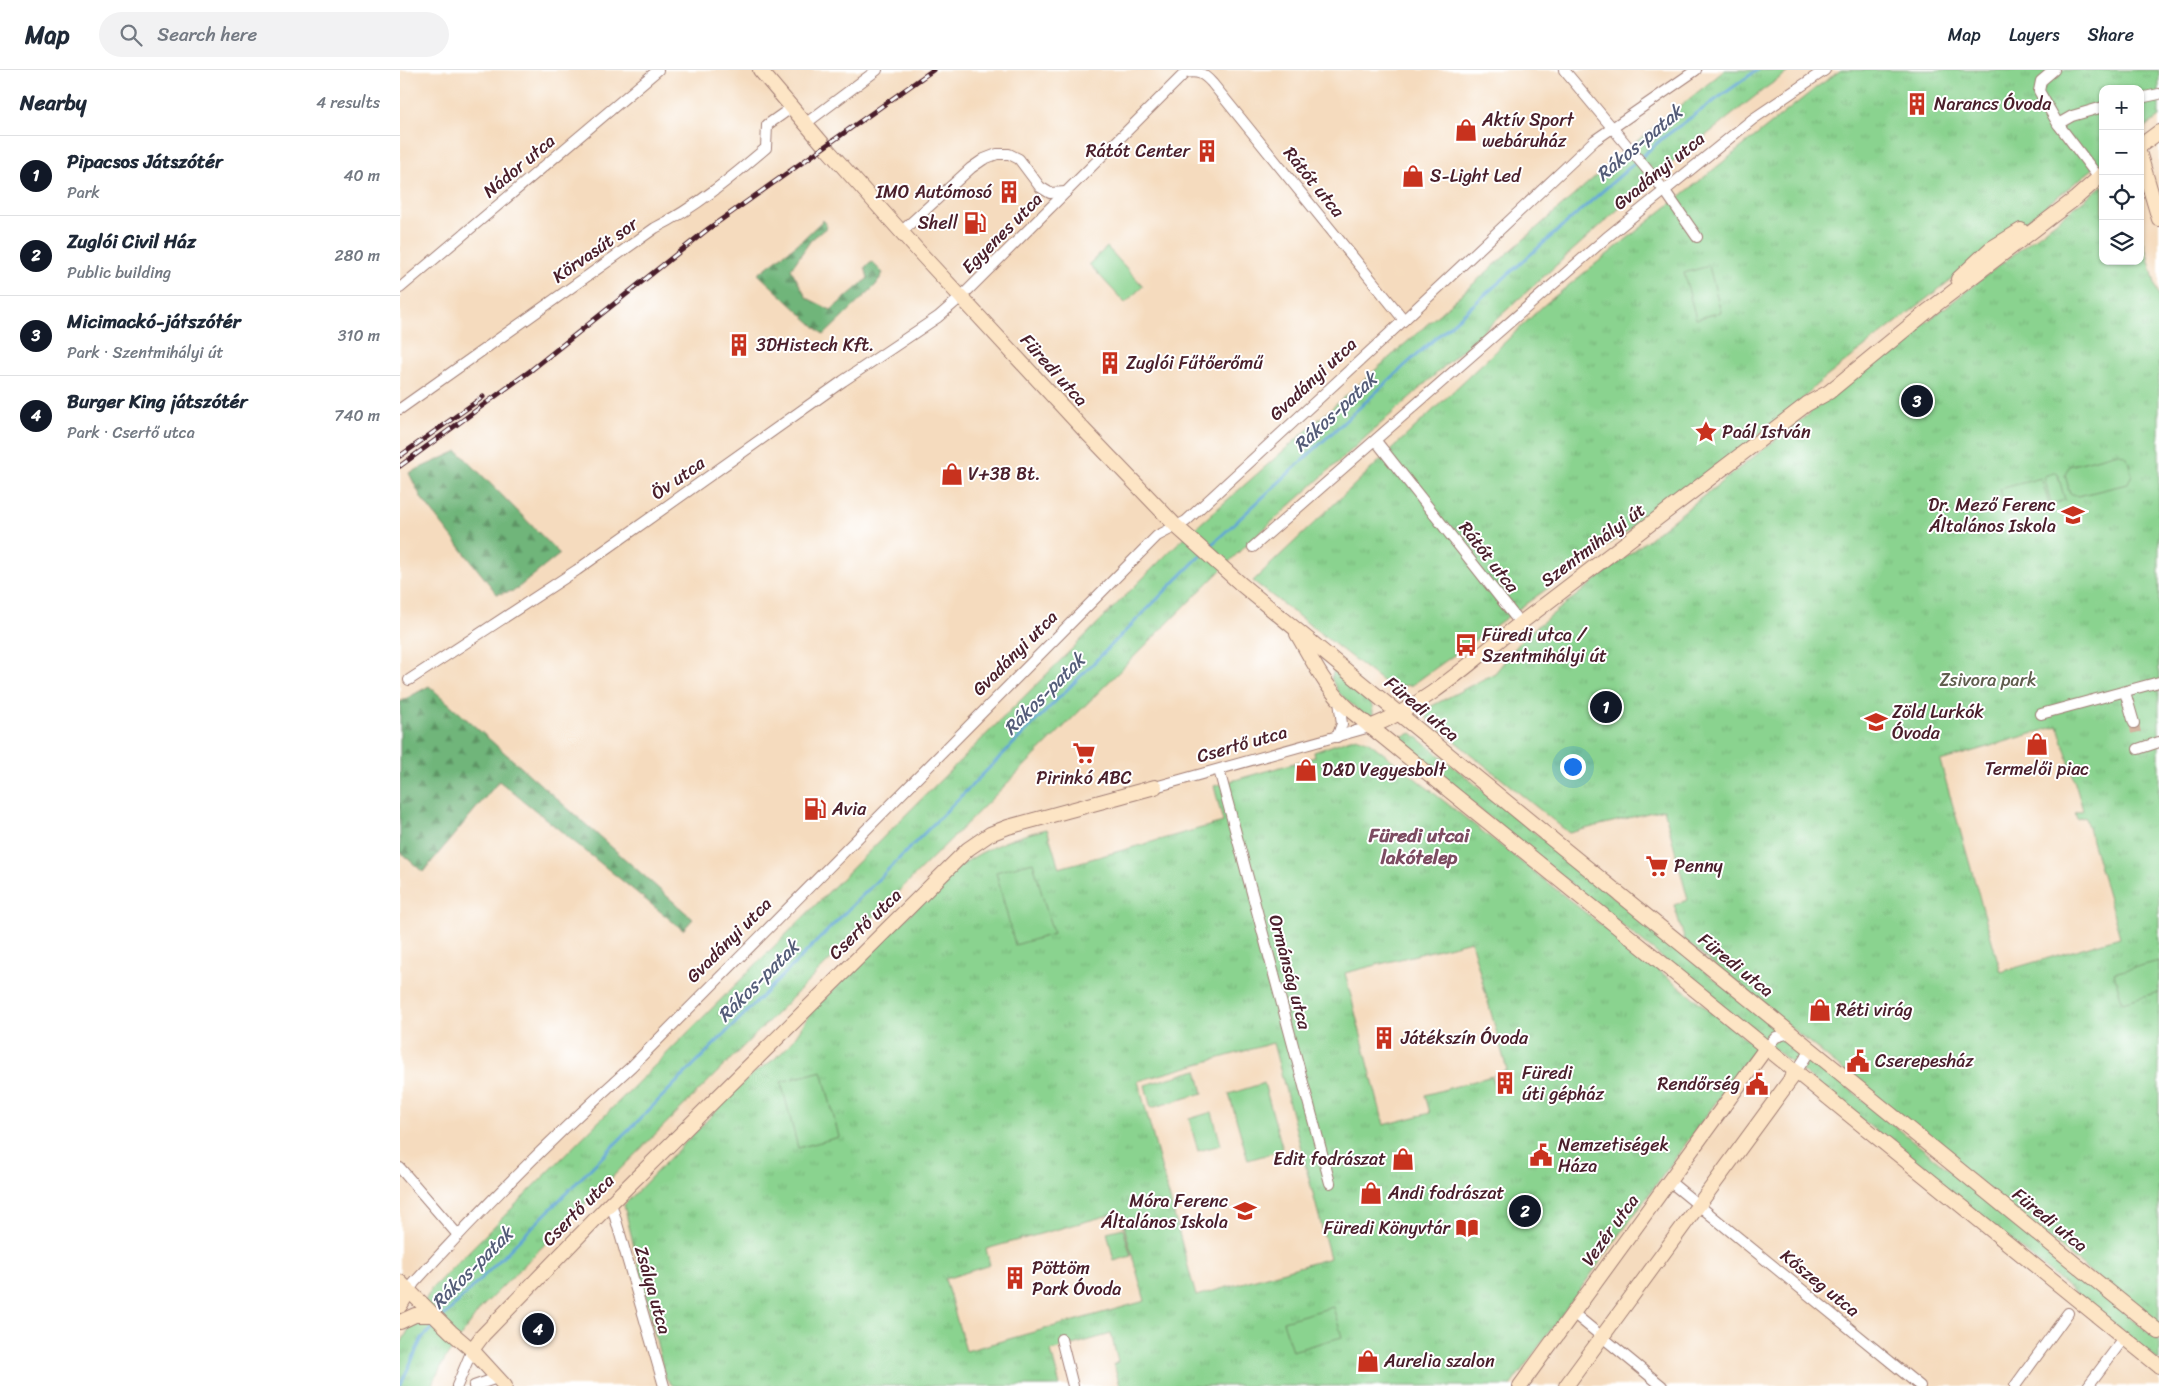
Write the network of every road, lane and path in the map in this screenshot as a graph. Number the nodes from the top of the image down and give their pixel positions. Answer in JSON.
{"nodes":[{"id":1,"x":658,"y":70,"type":"edge"},
{"id":2,"x":760,"y":70,"type":"edge"},
{"id":3,"x":878,"y":70,"type":"edge"},
{"id":4,"x":1564,"y":70,"type":"edge"},
{"id":5,"x":1696,"y":70,"type":"edge"},
{"id":6,"x":1825,"y":70,"type":"edge"},
{"id":7,"x":2054,"y":70,"type":"edge"},
{"id":8,"x":1194,"y":71,"type":"edge"},
{"id":9,"x":2159,"y":94,"type":"edge"},
{"id":10,"x":2144,"y":97,"type":"edge"},
{"id":11,"x":791,"y":108,"type":"junction"},
{"id":12,"x":2099,"y":108,"type":"edge"},
{"id":13,"x":805,"y":124,"type":"junction"},
{"id":14,"x":2058,"y":124,"type":"junction"},
{"id":15,"x":1613,"y":127,"type":"junction"},
{"id":16,"x":2159,"y":132,"type":"edge"},
{"id":17,"x":2144,"y":143,"type":"edge"},
{"id":18,"x":2100,"y":175,"type":"edge"},
{"id":19,"x":2144,"y":177,"type":"edge"},
{"id":20,"x":2099,"y":178,"type":"edge"},
{"id":21,"x":1665,"y":191,"type":"junction"},
{"id":22,"x":1066,"y":192,"type":"junction"},
{"id":23,"x":2159,"y":219,"type":"edge"},
{"id":24,"x":901,"y":232,"type":"junction"},
{"id":25,"x":1696,"y":237,"type":"dead end"},
{"id":26,"x":400,"y":288,"type":"edge"},
{"id":27,"x":961,"y":297,"type":"junction"},
{"id":28,"x":1404,"y":320,"type":"junction"},
{"id":29,"x":400,"y":409,"type":"edge"},
{"id":30,"x":1376,"y":441,"type":"junction"},
{"id":31,"x":1176,"y":526,"type":"junction"},
{"id":32,"x":1253,"y":547,"type":"dead end"},
{"id":33,"x":1520,"y":623,"type":"junction"},
{"id":34,"x":1291,"y":624,"type":"junction"},
{"id":35,"x":409,"y":680,"type":"dead end"},
{"id":36,"x":2159,"y":682,"type":"edge"},
{"id":37,"x":2124,"y":692,"type":"junction"},
{"id":38,"x":1339,"y":701,"type":"junction"},
{"id":39,"x":1399,"y":714,"type":"junction"},
{"id":40,"x":2042,"y":714,"type":"dead end"},
{"id":41,"x":2134,"y":724,"type":"tunnel mouth"},
{"id":42,"x":1370,"y":727,"type":"junction"},
{"id":43,"x":1338,"y":737,"type":"junction"},
{"id":44,"x":2159,"y":742,"type":"edge"},
{"id":45,"x":2138,"y":749,"type":"dead end"},
{"id":46,"x":1219,"y":770,"type":"junction"},
{"id":47,"x":1155,"y":787,"type":"joint"},
{"id":48,"x":1790,"y":1033,"type":"junction"},
{"id":49,"x":1766,"y":1048,"type":"junction"},
{"id":50,"x":1811,"y":1049,"type":"junction"},
{"id":51,"x":1796,"y":1072,"type":"junction"},
{"id":52,"x":400,"y":1168,"type":"edge"},
{"id":53,"x":1669,"y":1181,"type":"junction"},
{"id":54,"x":1330,"y":1183,"type":"dead end"},
{"id":55,"x":611,"y":1203,"type":"junction"},
{"id":56,"x":1699,"y":1205,"type":"junction"},
{"id":57,"x":458,"y":1235,"type":"junction"},
{"id":58,"x":403,"y":1286,"type":"edge"},
{"id":59,"x":400,"y":1306,"type":"edge"},
{"id":60,"x":1573,"y":1313,"type":"junction"},
{"id":61,"x":2068,"y":1313,"type":"dead end"},
{"id":62,"x":434,"y":1315,"type":"junction"},
{"id":63,"x":400,"y":1322,"type":"edge"},
{"id":64,"x":2159,"y":1332,"type":"edge"},
{"id":65,"x":1603,"y":1337,"type":"junction"},
{"id":66,"x":2124,"y":1338,"type":"junction"},
{"id":67,"x":1061,"y":1339,"type":"dead end"},
{"id":68,"x":472,"y":1350,"type":"junction"},
{"id":69,"x":2159,"y":1366,"type":"edge"},
{"id":70,"x":501,"y":1382,"type":"edge"},
{"id":71,"x":457,"y":1386,"type":"edge"},
{"id":72,"x":474,"y":1386,"type":"edge"},
{"id":73,"x":664,"y":1386,"type":"edge"},
{"id":74,"x":1073,"y":1386,"type":"edge"},
{"id":75,"x":1520,"y":1386,"type":"edge"},
{"id":76,"x":1566,"y":1386,"type":"edge"},
{"id":77,"x":1662,"y":1386,"type":"edge"},
{"id":78,"x":1920,"y":1386,"type":"edge"},
{"id":79,"x":2015,"y":1386,"type":"edge"},
{"id":80,"x":2088,"y":1386,"type":"edge"}],
"edges":[{"from":1,"to":26,"type":"street","name":"Nádor utca"},
{"from":2,"to":11,"type":"main road","name":"Füredi utca"},
{"from":3,"to":13,"type":"street"},
{"from":4,"to":15,"type":"street"},
{"from":5,"to":15,"type":"street","name":"Gvadányi utca"},
{"from":6,"to":21,"type":"street","name":"Gvadányi utca"},
{"from":7,"to":14,"type":"street","name":"Szentmihályi út"},
{"from":8,"to":22,"type":"street","name":"Egyenes utca"},
{"from":8,"to":28,"type":"street","name":"Rátót utca"},
{"from":9,"to":10,"type":"street"},
{"from":11,"to":13,"type":"main road","name":"Füredi utca"},
{"from":11,"to":29,"type":"street","name":"Körvasút sor"},
{"from":12,"to":14,"type":"street"},
{"from":13,"to":24,"type":"main road","name":"Füredi utca"},
{"from":14,"to":18,"type":"street","name":"Szentmihályi út"},
{"from":15,"to":21,"type":"street"},
{"from":15,"to":28,"type":"street","name":"Gvadányi utca"},
{"from":16,"to":17,"type":"main road"},
{"from":19,"to":23,"type":"main road"},
{"from":20,"to":33,"type":"main road","name":"Szentmihályi út"},
{"from":21,"to":25,"type":"street"},
{"from":21,"to":30,"type":"street","name":"Gvadányi utca"},
{"from":22,"to":24,"type":"street","name":"Egyenes utca"},
{"from":22,"to":27,"type":"street","name":"Egyenes utca"},
{"from":24,"to":27,"type":"main road","name":"Füredi utca"},
{"from":27,"to":31,"type":"main road","name":"Füredi utca"},
{"from":27,"to":35,"type":"street","name":"Öv utca"},
{"from":28,"to":31,"type":"street","name":"Gvadányi utca"},
{"from":30,"to":32,"type":"street","name":"Gvadányi utca"},
{"from":30,"to":33,"type":"street","name":"Rátót utca"},
{"from":31,"to":34,"type":"main road","name":"Füredi utca"},
{"from":31,"to":57,"type":"street","name":"Gvadányi utca"},
{"from":33,"to":39,"type":"main road","name":"Szentmihályi út"},
{"from":34,"to":38,"type":"main road","name":"Füredi utca"},
{"from":34,"to":39,"type":"main road","name":"Füredi utca"},
{"from":36,"to":37,"type":"street"},
{"from":37,"to":40,"type":"street"},
{"from":37,"to":41,"type":"street"},
{"from":38,"to":42,"type":"main road","name":"Füredi utca"},
{"from":38,"to":43,"type":"street"},
{"from":39,"to":42,"type":"main road","name":"Csertő utca"},
{"from":39,"to":48,"type":"main road","name":"Füredi utca"},
{"from":42,"to":43,"type":"street","name":"Csertő utca"},
{"from":42,"to":49,"type":"main road","name":"Füredi utca"},
{"from":43,"to":46,"type":"street","name":"Csertő utca"},
{"from":44,"to":45,"type":"street"},
{"from":46,"to":47,"type":"street","name":"Csertő utca"},
{"from":46,"to":54,"type":"street","name":"Ormánság utca"},
{"from":47,"to":55,"type":"main road","name":"Csertő utca"},
{"from":48,"to":49,"type":"street","name":"Vezér utca"},
{"from":48,"to":50,"type":"main road","name":"Füredi utca"},
{"from":49,"to":51,"type":"main road","name":"Füredi utca"},
{"from":49,"to":53,"type":"main road","name":"Vezér utca"},
{"from":50,"to":51,"type":"street"},
{"from":50,"to":64,"type":"main road","name":"Füredi utca"},
{"from":51,"to":56,"type":"main road"},
{"from":51,"to":66,"type":"main road","name":"Füredi utca"},
{"from":52,"to":57,"type":"street"},
{"from":53,"to":56,"type":"street","name":"Kőszeg utca"},
{"from":53,"to":60,"type":"main road","name":"Vezér utca"},
{"from":55,"to":68,"type":"main road","name":"Csertő utca"},
{"from":55,"to":73,"type":"street","name":"Zsálya utca"},
{"from":56,"to":65,"type":"main road"},
{"from":56,"to":78,"type":"street","name":"Kőszeg utca"},
{"from":57,"to":58,"type":"street","name":"Gvadányi utca"},
{"from":58,"to":59,"type":"main road","name":"Gvadányi utca"},
{"from":58,"to":62,"type":"main road"},
{"from":60,"to":65,"type":"street"},
{"from":60,"to":75,"type":"main road","name":"Vezér utca"},
{"from":61,"to":79,"type":"street"},
{"from":62,"to":63,"type":"main road"},
{"from":62,"to":68,"type":"main road"},
{"from":65,"to":76,"type":"main road"},
{"from":65,"to":77,"type":"street"},
{"from":66,"to":69,"type":"main road","name":"Füredi utca"},
{"from":66,"to":80,"type":"street"},
{"from":67,"to":74,"type":"street"},
{"from":68,"to":70,"type":"main road"},
{"from":68,"to":71,"type":"street"},
{"from":70,"to":72,"type":"street"}]}
